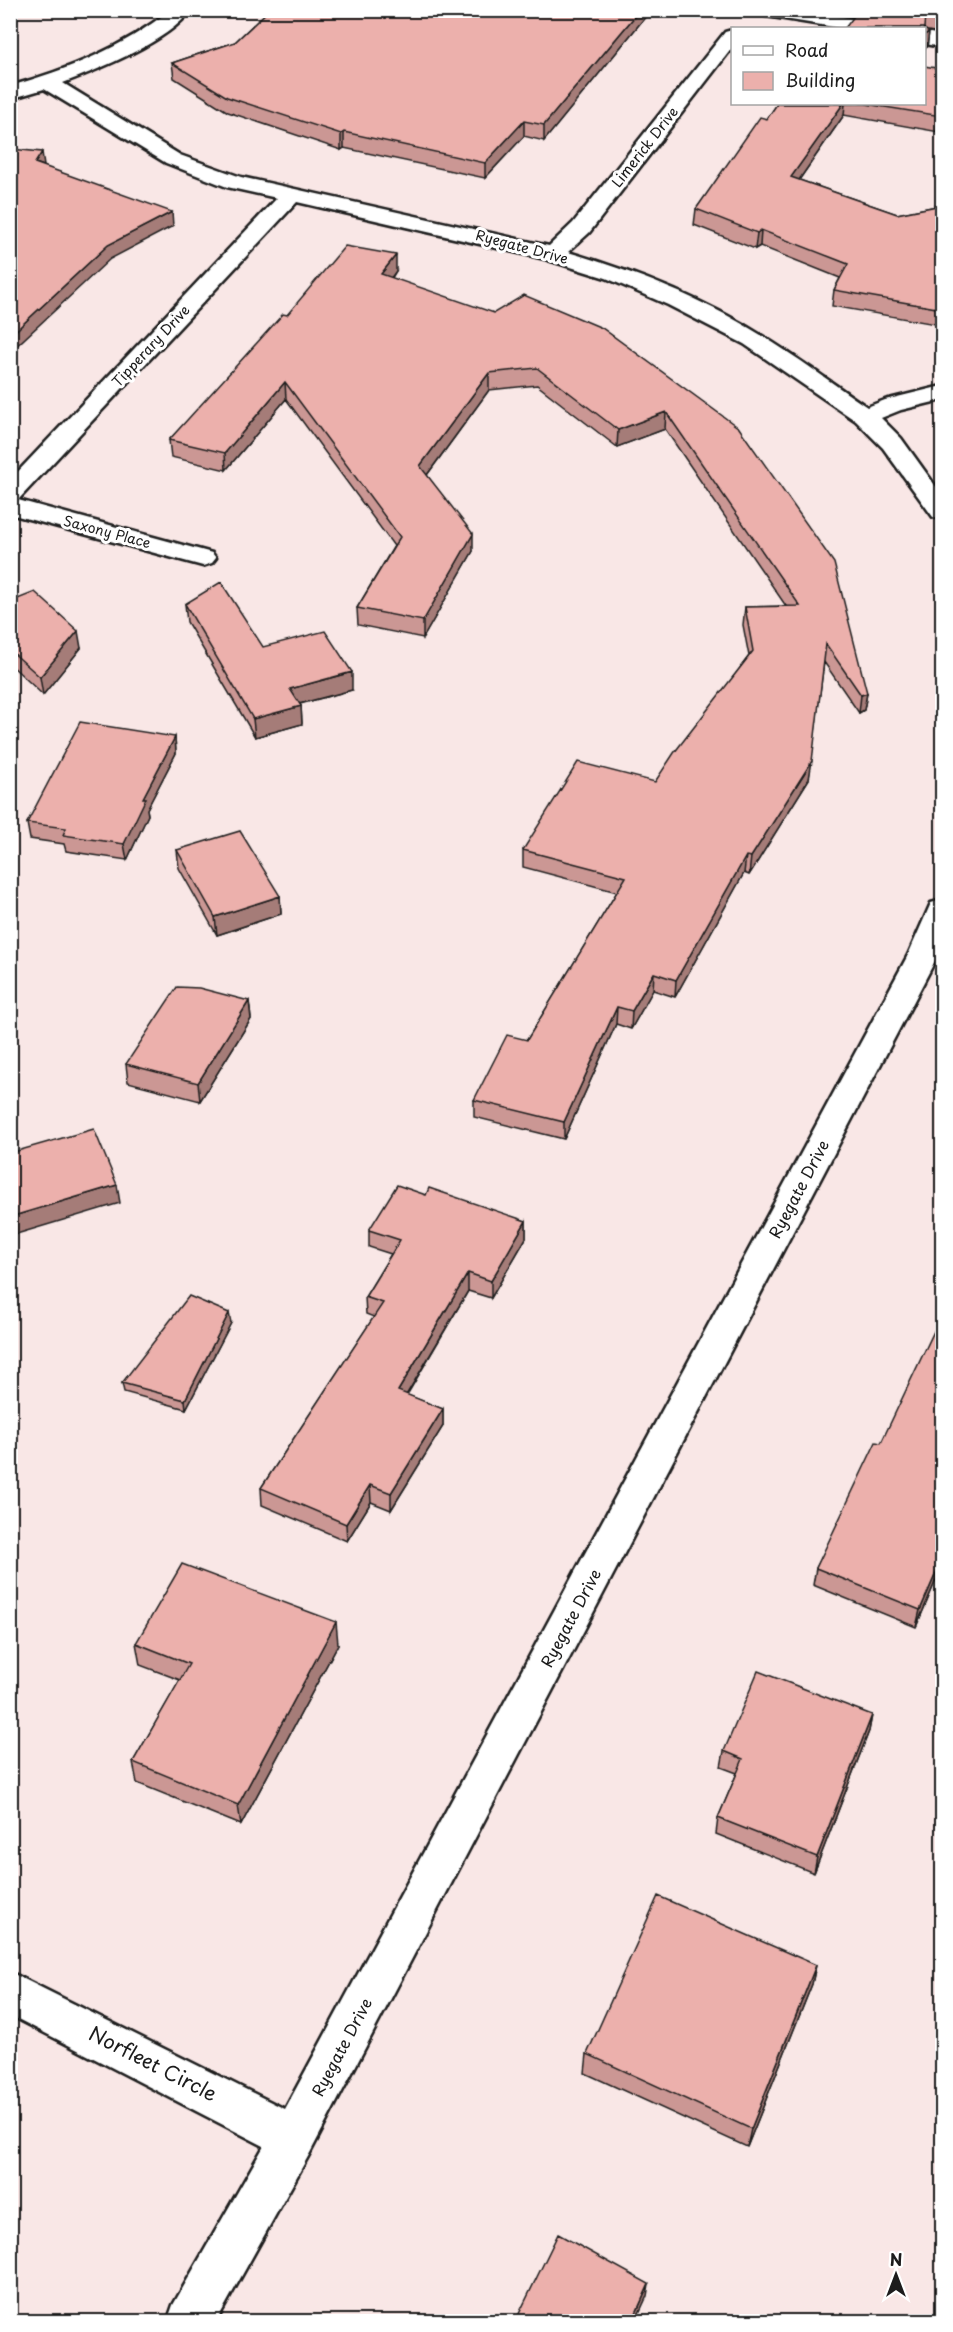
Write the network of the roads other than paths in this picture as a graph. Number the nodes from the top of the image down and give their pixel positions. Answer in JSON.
{"nodes":[{"id":1,"x":182,"y":10,"type":"edge"},
{"id":2,"x":753,"y":10,"type":"edge"},
{"id":3,"x":766,"y":10,"type":"edge"},
{"id":4,"x":739,"y":27,"type":"edge"},
{"id":5,"x":865,"y":27,"type":"edge"},
{"id":6,"x":731,"y":37,"type":"edge"},
{"id":7,"x":926,"y":38,"type":"edge"},
{"id":8,"x":942,"y":41,"type":"edge"},
{"id":9,"x":47,"y":82,"type":"junction"},
{"id":10,"x":10,"y":93,"type":"edge"},
{"id":11,"x":291,"y":196,"type":"junction"},
{"id":12,"x":553,"y":254,"type":"junction"},
{"id":13,"x":942,"y":393,"type":"edge"},
{"id":14,"x":865,"y":416,"type":"junction"},
{"id":15,"x":10,"y":495,"type":"edge"},
{"id":16,"x":10,"y":507,"type":"edge"},
{"id":17,"x":942,"y":512,"type":"edge"},
{"id":18,"x":202,"y":558,"type":"dead end"},
{"id":19,"x":942,"y":910,"type":"edge"},
{"id":20,"x":10,"y":1992,"type":"edge"},
{"id":21,"x":294,"y":2137,"type":"junction"},
{"id":22,"x":190,"y":2322,"type":"edge"}],
"edges":[{"from":1,"to":9,"type":"street"},
{"from":2,"to":4,"type":"street"},
{"from":3,"to":5,"type":"street"},
{"from":6,"to":12,"type":"street","name":"Limerick Drive"},
{"from":7,"to":8,"type":"street"},
{"from":9,"to":10,"type":"street"},
{"from":9,"to":11,"type":"street","name":"Ryegate Drive"},
{"from":11,"to":12,"type":"street","name":"Ryegate Drive"},
{"from":11,"to":15,"type":"street","name":"Tipperary Drive"},
{"from":12,"to":14,"type":"street","name":"Ryegate Drive"},
{"from":13,"to":14,"type":"street"},
{"from":14,"to":17,"type":"street","name":"Ryegate Drive"},
{"from":16,"to":18,"type":"street","name":"Saxony Place"},
{"from":19,"to":21,"type":"street","name":"Ryegate Drive"},
{"from":20,"to":21,"type":"street","name":"Norfleet Circle"},
{"from":21,"to":22,"type":"street","name":"Ryegate Drive"}]}
